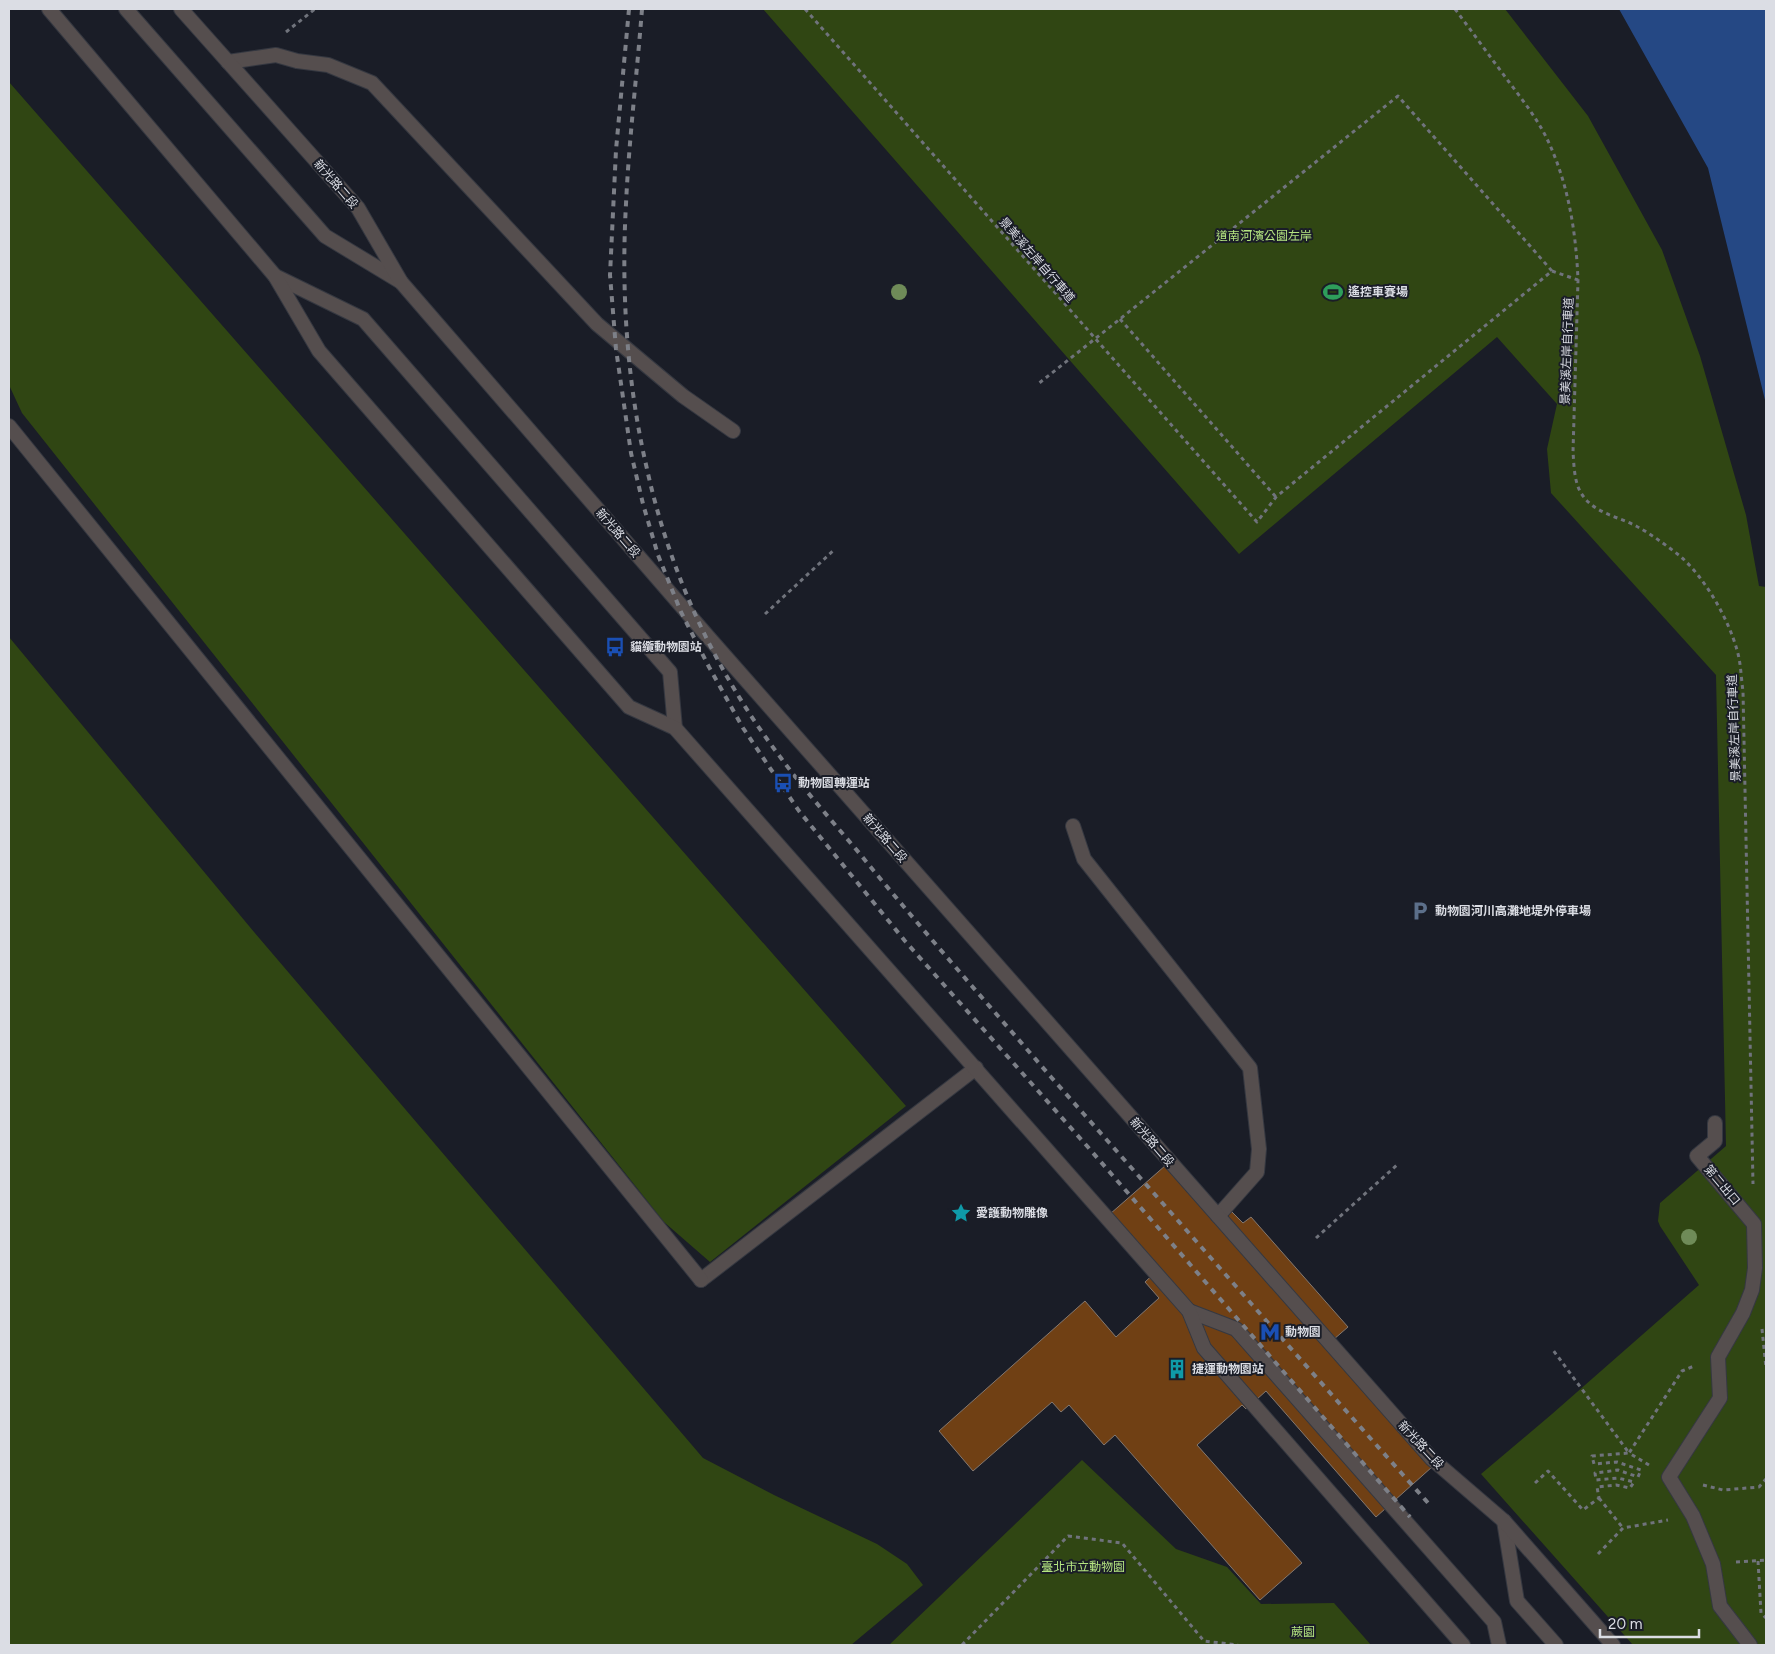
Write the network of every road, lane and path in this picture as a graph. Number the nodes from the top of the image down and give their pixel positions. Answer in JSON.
{"nodes":[{"id":1,"x":49,"y":9,"type":"edge"},
{"id":2,"x":126,"y":9,"type":"edge"},
{"id":3,"x":181,"y":9,"type":"edge"},
{"id":4,"x":315,"y":9,"type":"edge"},
{"id":5,"x":805,"y":9,"type":"edge"},
{"id":6,"x":1454,"y":9,"type":"edge"},
{"id":7,"x":284,"y":34,"type":"dead end"},
{"id":8,"x":228,"y":62,"type":"junction"},
{"id":9,"x":1552,"y":271,"type":"junction"},
{"id":10,"x":275,"y":276,"type":"junction"},
{"id":11,"x":1578,"y":280,"type":"junction"},
{"id":12,"x":401,"y":282,"type":"junction"},
{"id":13,"x":1120,"y":319,"type":"junction"},
{"id":14,"x":1095,"y":338,"type":"junction"},
{"id":15,"x":1038,"y":384,"type":"dead end"},
{"id":16,"x":9,"y":426,"type":"edge"},
{"id":17,"x":733,"y":431,"type":"dead end"},
{"id":18,"x":1276,"y":497,"type":"junction"},
{"id":19,"x":834,"y":549,"type":"dead end"},
{"id":20,"x":765,"y":614,"type":"dead end"},
{"id":21,"x":675,"y":728,"type":"junction"},
{"id":22,"x":1073,"y":826,"type":"dead end"},
{"id":23,"x":976,"y":1068,"type":"junction"},
{"id":24,"x":1715,"y":1123,"type":"dead end"},
{"id":25,"x":1397,"y":1165,"type":"dead end"},
{"id":26,"x":1218,"y":1216,"type":"junction"},
{"id":27,"x":1754,"y":1224,"type":"junction"},
{"id":28,"x":1316,"y":1238,"type":"dead end"},
{"id":29,"x":1189,"y":1311,"type":"junction"},
{"id":30,"x":1554,"y":1350,"type":"dead end"},
{"id":31,"x":1534,"y":1483,"type":"dead end"},
{"id":32,"x":1599,"y":1498,"type":"junction"},
{"id":33,"x":1693,"y":1516,"type":"junction"},
{"id":34,"x":1504,"y":1521,"type":"junction"},
{"id":35,"x":1623,"y":1528,"type":"junction"},
{"id":36,"x":1598,"y":1554,"type":"dead end"},
{"id":37,"x":1758,"y":1561,"type":"dead end"},
{"id":38,"x":1766,"y":1618,"type":"edge"},
{"id":39,"x":962,"y":1645,"type":"edge"},
{"id":40,"x":1238,"y":1645,"type":"edge"},
{"id":41,"x":1463,"y":1645,"type":"edge"},
{"id":42,"x":1499,"y":1645,"type":"edge"},
{"id":43,"x":1556,"y":1645,"type":"edge"},
{"id":44,"x":1614,"y":1645,"type":"edge"},
{"id":45,"x":1750,"y":1645,"type":"edge"}],
"edges":[{"from":1,"to":10,"type":"street"},
{"from":2,"to":12,"type":"street"},
{"from":3,"to":8,"type":"street","name":"新光路二段"},
{"from":4,"to":7,"type":"path"},
{"from":5,"to":14,"type":"path","name":"景美溪左岸自行車道"},
{"from":6,"to":11,"type":"path","name":"景美溪左岸自行車道"},
{"from":8,"to":12,"type":"street","name":"新光路二段"},
{"from":8,"to":17,"type":"street"},
{"from":9,"to":11,"type":"path"},
{"from":9,"to":13,"type":"path"},
{"from":9,"to":18,"type":"path"},
{"from":10,"to":21,"type":"street"},
{"from":10,"to":21,"type":"street"},
{"from":11,"to":27,"type":"path","name":"景美溪左岸自行車道"},
{"from":12,"to":26,"type":"street","name":"新光路二段"},
{"from":13,"to":14,"type":"path"},
{"from":13,"to":18,"type":"path"},
{"from":14,"to":15,"type":"path"},
{"from":14,"to":18,"type":"path","name":"景美溪左岸自行車道"},
{"from":16,"to":23,"type":"street"},
{"from":19,"to":20,"type":"path"},
{"from":21,"to":23,"type":"street"},
{"from":22,"to":26,"type":"street"},
{"from":23,"to":29,"type":"street"},
{"from":24,"to":27,"type":"street","name":"第二出口"},
{"from":25,"to":28,"type":"path"},
{"from":26,"to":34,"type":"street","name":"新光路二段"},
{"from":27,"to":33,"type":"street"},
{"from":29,"to":41,"type":"street"},
{"from":29,"to":42,"type":"street"},
{"from":30,"to":32,"type":"path"},
{"from":31,"to":32,"type":"path"},
{"from":32,"to":35,"type":"path"},
{"from":33,"to":35,"type":"path"},
{"from":33,"to":45,"type":"street"},
{"from":34,"to":43,"type":"street"},
{"from":34,"to":44,"type":"street","name":"新光路二段"},
{"from":35,"to":36,"type":"path"},
{"from":37,"to":38,"type":"path"},
{"from":39,"to":40,"type":"path"}]}
